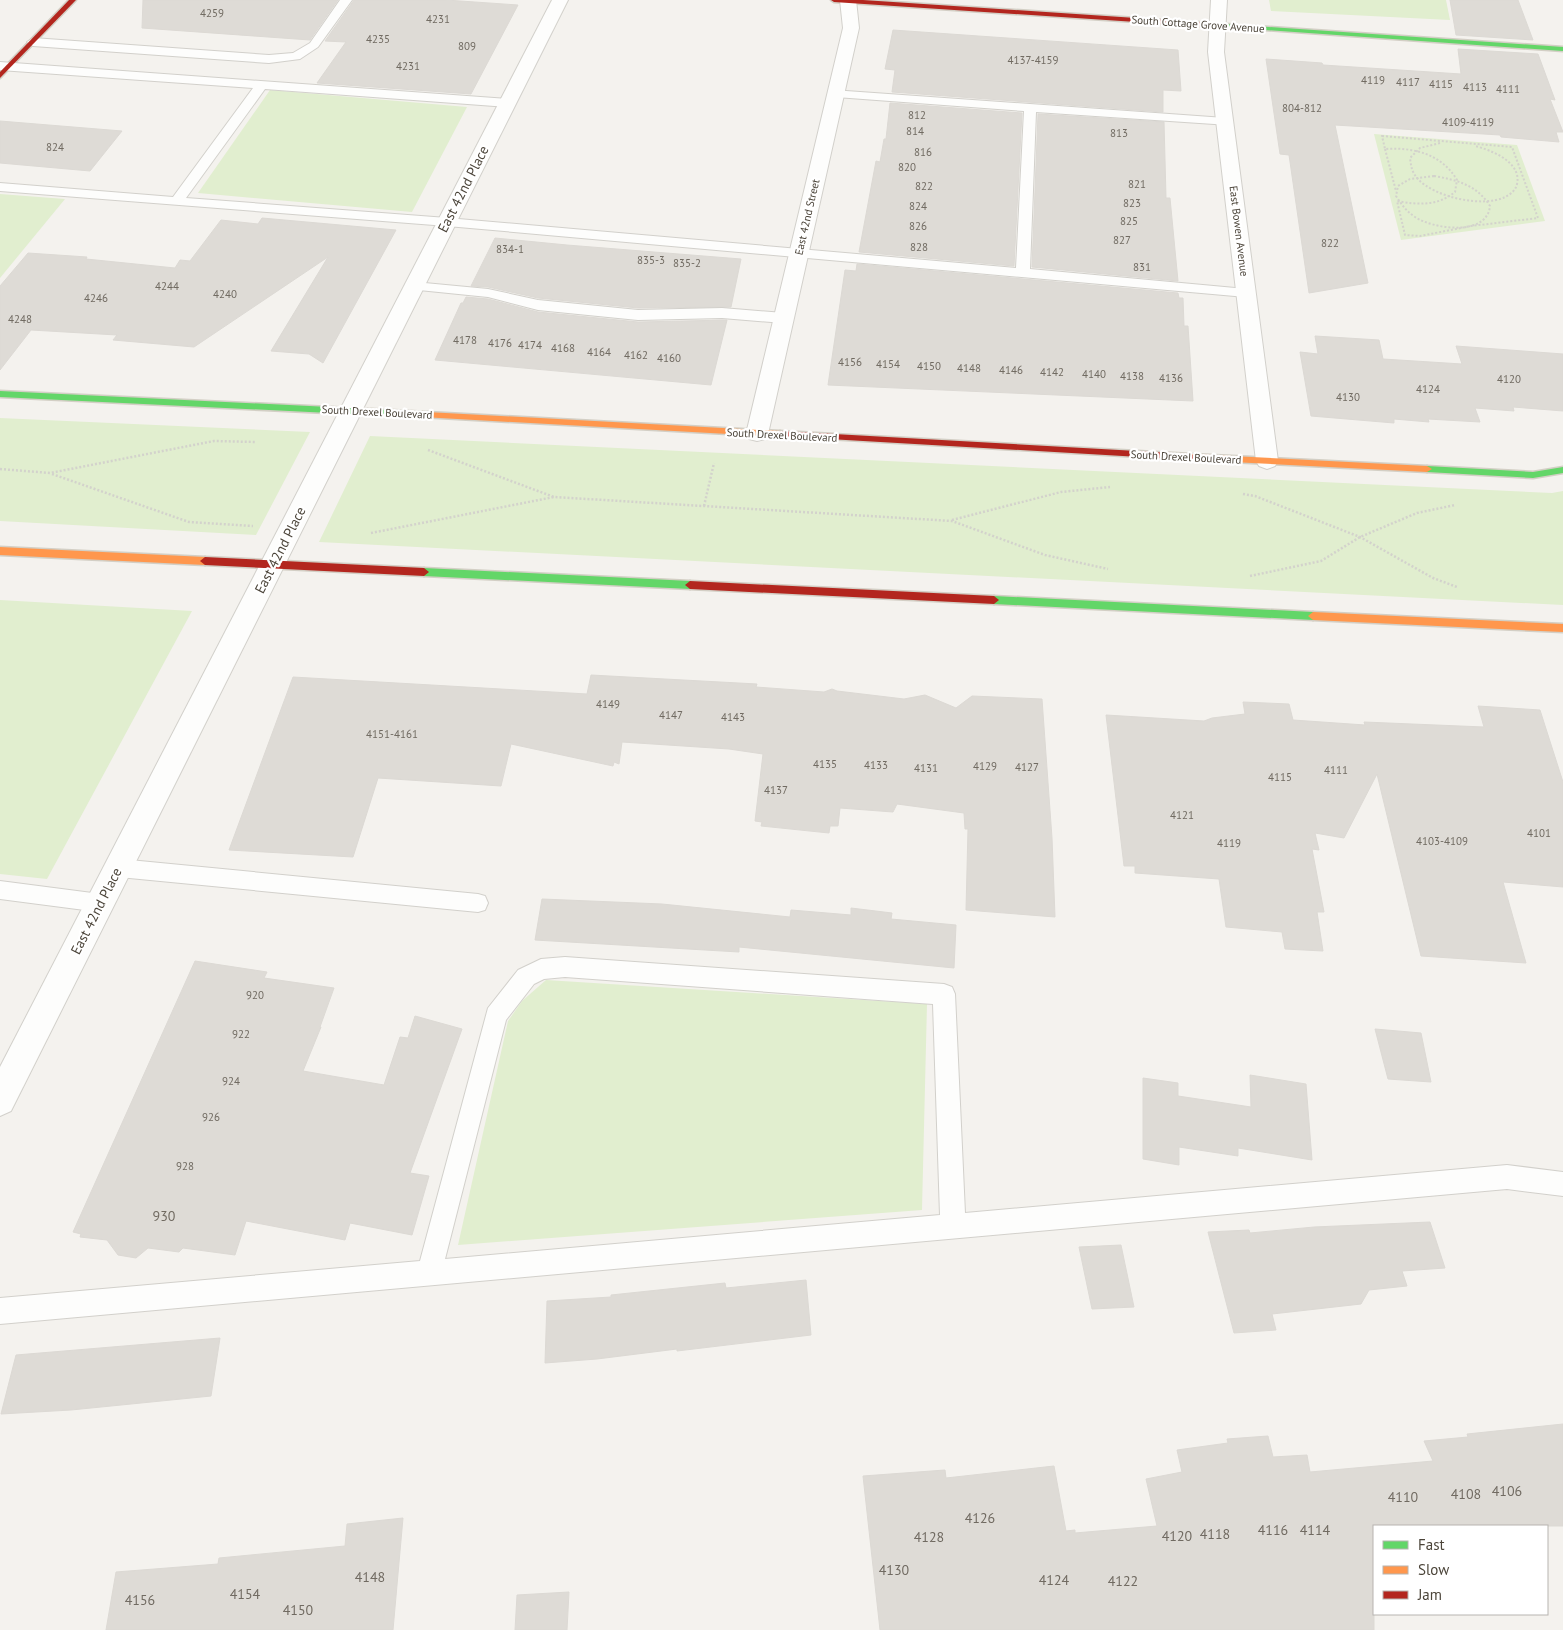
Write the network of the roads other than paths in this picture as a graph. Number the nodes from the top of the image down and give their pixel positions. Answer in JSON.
{"nodes":[{"id":1,"x":73,"y":0,"type":"edge"},
{"id":2,"x":346,"y":0,"type":"edge"},
{"id":3,"x":560,"y":0,"type":"edge"},
{"id":4,"x":843,"y":0,"type":"edge"},
{"id":5,"x":1219,"y":0,"type":"edge"},
{"id":6,"x":1218,"y":26,"type":"junction"},
{"id":7,"x":33,"y":42,"type":"junction"},
{"id":8,"x":1563,"y":48,"type":"edge"},
{"id":9,"x":3,"y":70,"type":"edge"},
{"id":10,"x":262,"y":84,"type":"junction"},
{"id":11,"x":836,"y":93,"type":"junction"},
{"id":12,"x":508,"y":103,"type":"junction"},
{"id":13,"x":1030,"y":107,"type":"junction"},
{"id":14,"x":1225,"y":122,"type":"junction"},
{"id":15,"x":0,"y":187,"type":"edge"},
{"id":16,"x":177,"y":200,"type":"junction"},
{"id":17,"x":447,"y":222,"type":"junction"},
{"id":18,"x":799,"y":253,"type":"junction"},
{"id":19,"x":1023,"y":273,"type":"junction"},
{"id":20,"x":414,"y":286,"type":"junction"},
{"id":21,"x":1246,"y":293,"type":"junction"},
{"id":22,"x":784,"y":318,"type":"junction"},
{"id":23,"x":0,"y":394,"type":"edge"},
{"id":24,"x":351,"y":411,"type":"junction"},
{"id":25,"x":757,"y":434,"type":"junction"},
{"id":26,"x":1267,"y":461,"type":"junction"},
{"id":27,"x":1563,"y":470,"type":"edge"},
{"id":28,"x":0,"y":551,"type":"edge"},
{"id":29,"x":272,"y":566,"type":"junction"},
{"id":30,"x":1563,"y":628,"type":"edge"},
{"id":31,"x":119,"y":868,"type":"junction"},
{"id":32,"x":0,"y":890,"type":"edge"},
{"id":33,"x":100,"y":903,"type":"junction"},
{"id":34,"x":478,"y":903,"type":"dead end"},
{"id":35,"x":0,"y":1100,"type":"edge"},
{"id":36,"x":1563,"y":1184,"type":"edge"},
{"id":37,"x":953,"y":1226,"type":"junction"},
{"id":38,"x":428,"y":1273,"type":"junction"},
{"id":39,"x":0,"y":1311,"type":"edge"}],
"edges":[{"from":1,"to":7,"type":"street"},
{"from":2,"to":7,"type":"lane"},
{"from":3,"to":12,"type":"street","name":"East 42nd Place"},
{"from":4,"to":6,"type":"street","name":"South Cottage Grove Avenue"},
{"from":4,"to":11,"type":"street","name":"East 42nd Street"},
{"from":5,"to":6,"type":"street","name":"East Bowen Avenue"},
{"from":6,"to":8,"type":"street","name":"South Cottage Grove Avenue"},
{"from":6,"to":14,"type":"street","name":"East Bowen Avenue"},
{"from":7,"to":9,"type":"street"},
{"from":9,"to":10,"type":"lane"},
{"from":10,"to":12,"type":"lane"},
{"from":10,"to":16,"type":"lane"},
{"from":11,"to":13,"type":"lane"},
{"from":11,"to":18,"type":"street","name":"East 42nd Street"},
{"from":12,"to":17,"type":"street","name":"East 42nd Place"},
{"from":13,"to":14,"type":"lane"},
{"from":13,"to":19,"type":"lane"},
{"from":14,"to":21,"type":"street","name":"East Bowen Avenue"},
{"from":15,"to":16,"type":"lane"},
{"from":16,"to":17,"type":"lane"},
{"from":17,"to":18,"type":"lane"},
{"from":17,"to":20,"type":"street","name":"East 42nd Place"},
{"from":18,"to":19,"type":"lane"},
{"from":18,"to":22,"type":"street","name":"East 42nd Street"},
{"from":19,"to":21,"type":"lane"},
{"from":20,"to":22,"type":"lane"},
{"from":20,"to":24,"type":"street","name":"East 42nd Place"},
{"from":21,"to":26,"type":"street","name":"East Bowen Avenue"},
{"from":22,"to":25,"type":"street","name":"East 42nd Street"},
{"from":23,"to":24,"type":"street","name":"South Drexel Boulevard"},
{"from":24,"to":25,"type":"street","name":"South Drexel Boulevard"},
{"from":24,"to":29,"type":"street","name":"East 42nd Place"},
{"from":25,"to":26,"type":"street","name":"South Drexel Boulevard"},
{"from":26,"to":27,"type":"street","name":"South Drexel Boulevard"},
{"from":28,"to":29,"type":"street"},
{"from":29,"to":30,"type":"street"},
{"from":29,"to":31,"type":"street","name":"East 42nd Place"},
{"from":31,"to":33,"type":"street","name":"East 42nd Place"},
{"from":31,"to":34,"type":"lane"},
{"from":32,"to":33,"type":"lane"},
{"from":33,"to":35,"type":"street","name":"East 42nd Place"},
{"from":36,"to":37,"type":"lane"},
{"from":37,"to":38,"type":"lane"},
{"from":37,"to":38,"type":"lane"},
{"from":38,"to":39,"type":"lane"}]}
